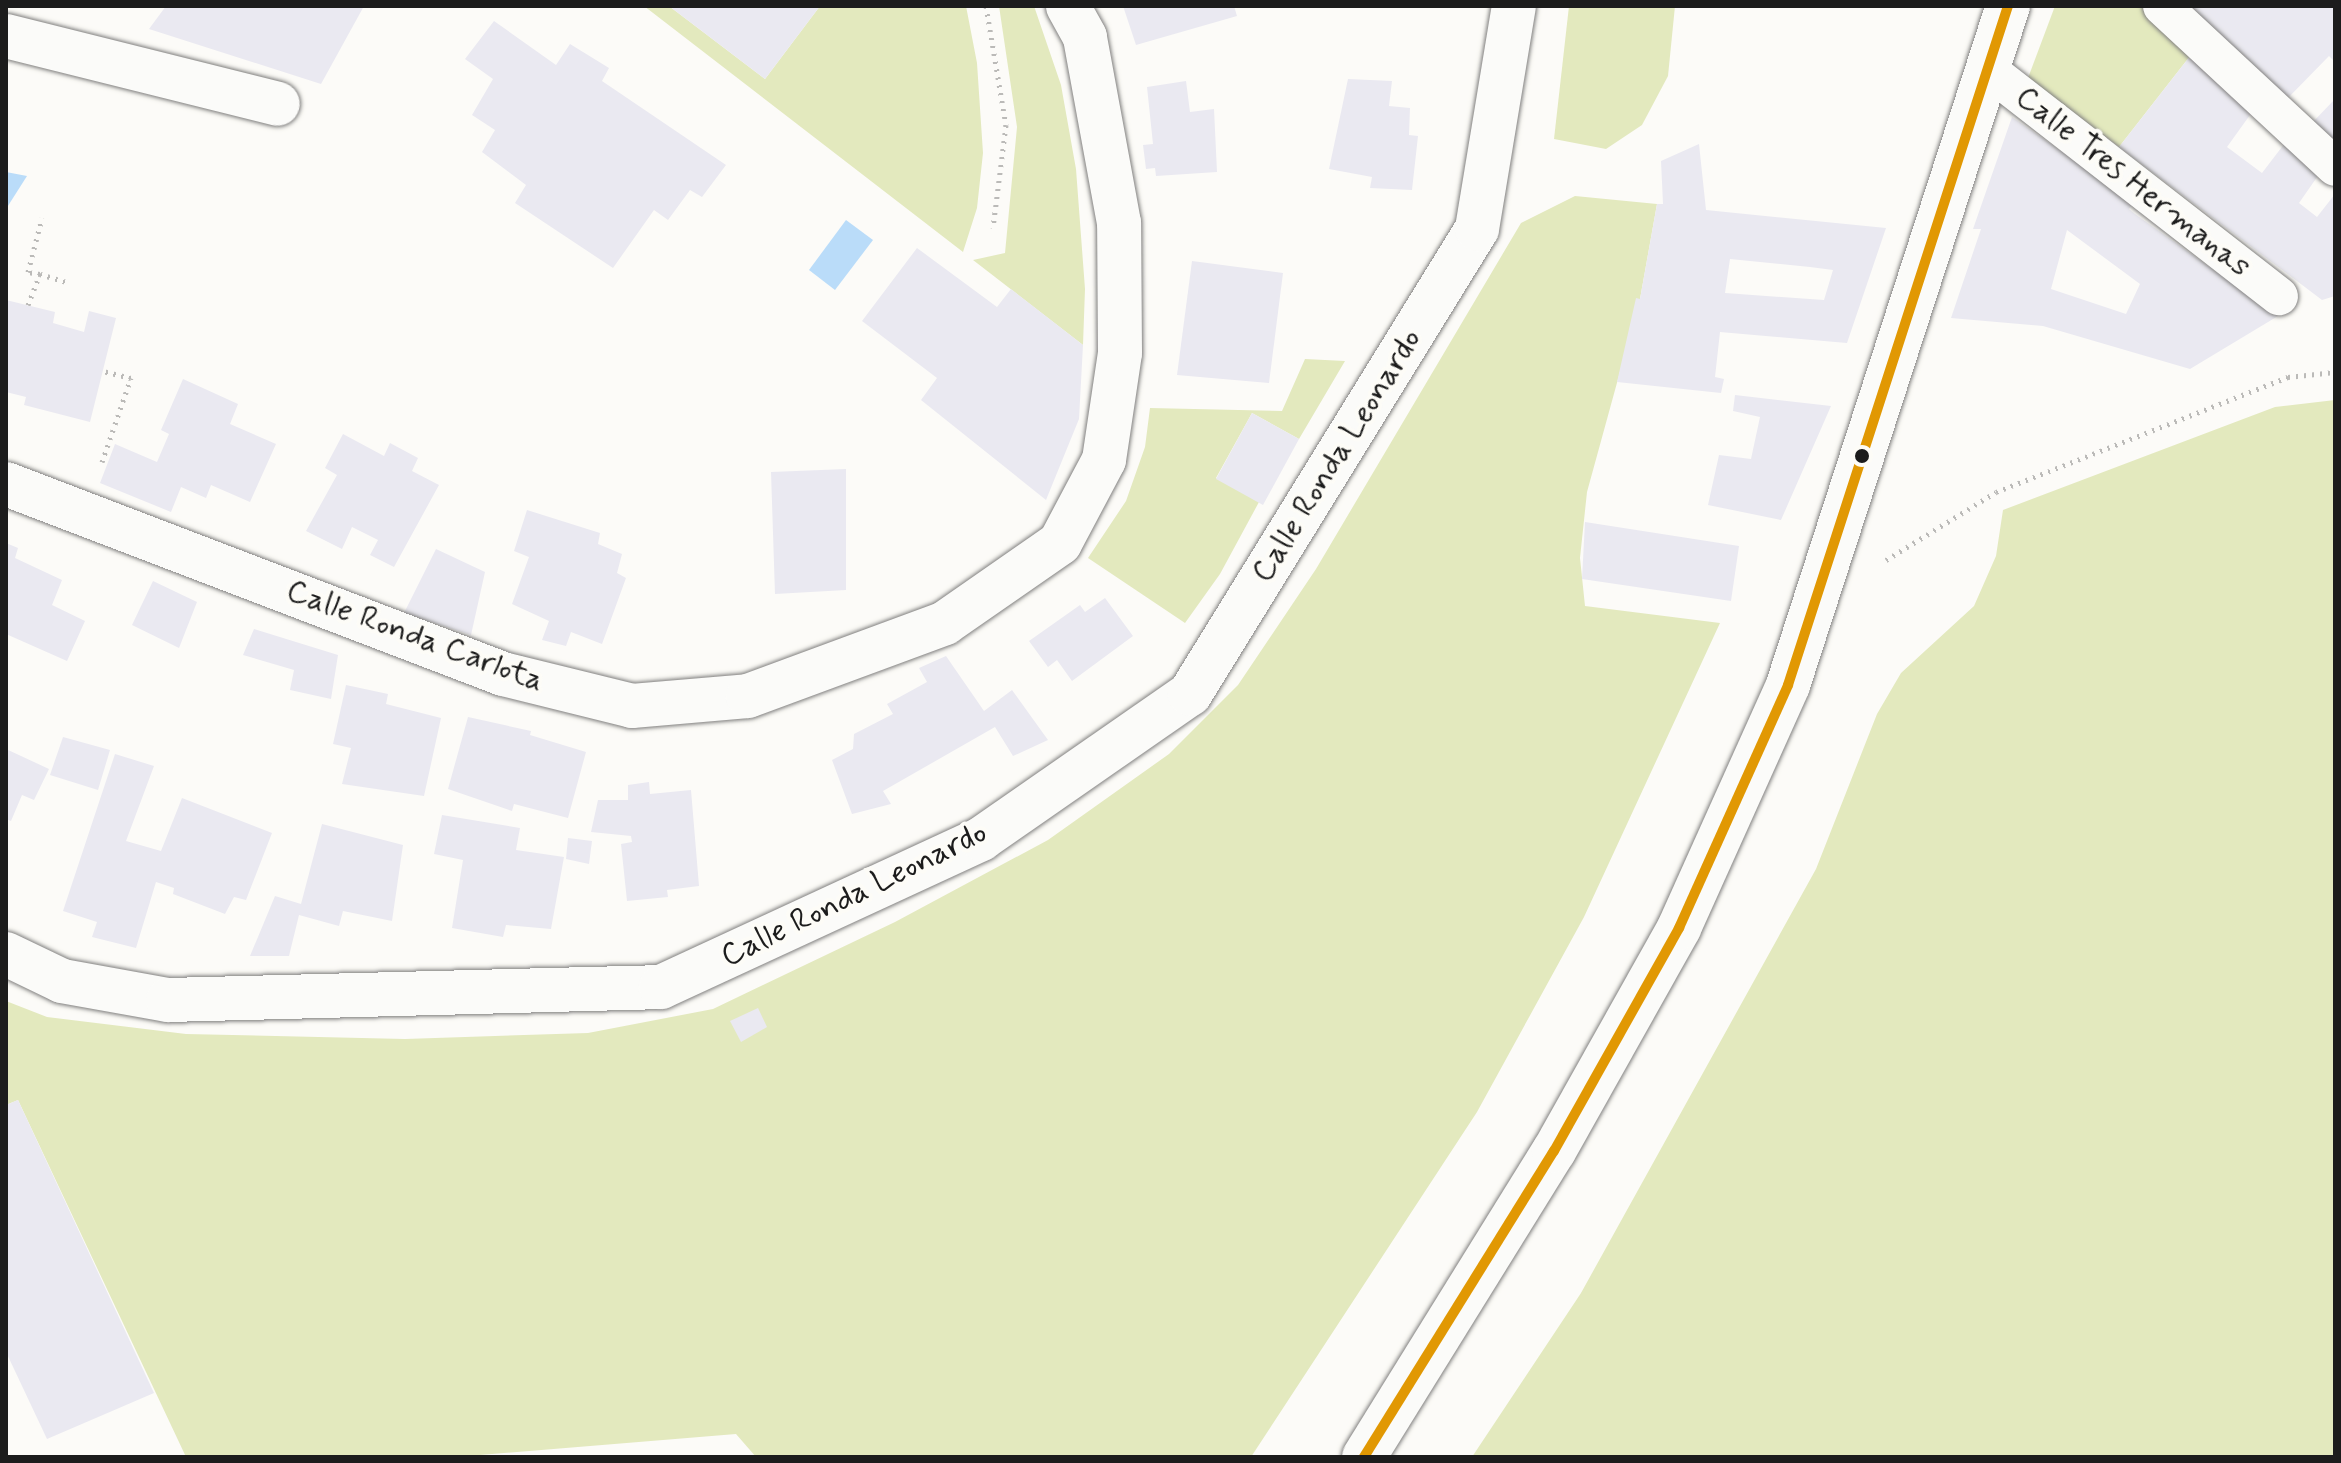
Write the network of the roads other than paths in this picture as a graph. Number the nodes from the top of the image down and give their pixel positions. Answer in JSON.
{"nodes":[{"id":1,"x":1068,"y":6,"type":"edge"},
{"id":2,"x":1514,"y":6,"type":"edge"},
{"id":3,"x":2008,"y":6,"type":"edge"},
{"id":4,"x":2162,"y":6,"type":"edge"},
{"id":5,"x":6,"y":36,"type":"edge"},
{"id":6,"x":1987,"y":69,"type":"junction"},
{"id":7,"x":278,"y":104,"type":"dead end"},
{"id":8,"x":2335,"y":167,"type":"edge"},
{"id":9,"x":2279,"y":296,"type":"dead end"},
{"id":10,"x":6,"y":484,"type":"edge"},
{"id":11,"x":6,"y":954,"type":"edge"},
{"id":12,"x":1364,"y":1457,"type":"edge"}],
"edges":[{"from":1,"to":10,"type":"street","name":"Calle Ronda Carlota"},
{"from":2,"to":11,"type":"street","name":"Calle Ronda Leonardo"},
{"from":3,"to":6,"type":"street"},
{"from":4,"to":8,"type":"street"},
{"from":5,"to":7,"type":"street"},
{"from":6,"to":9,"type":"street","name":"Calle Tres Hermanas"},
{"from":6,"to":12,"type":"street"}]}
